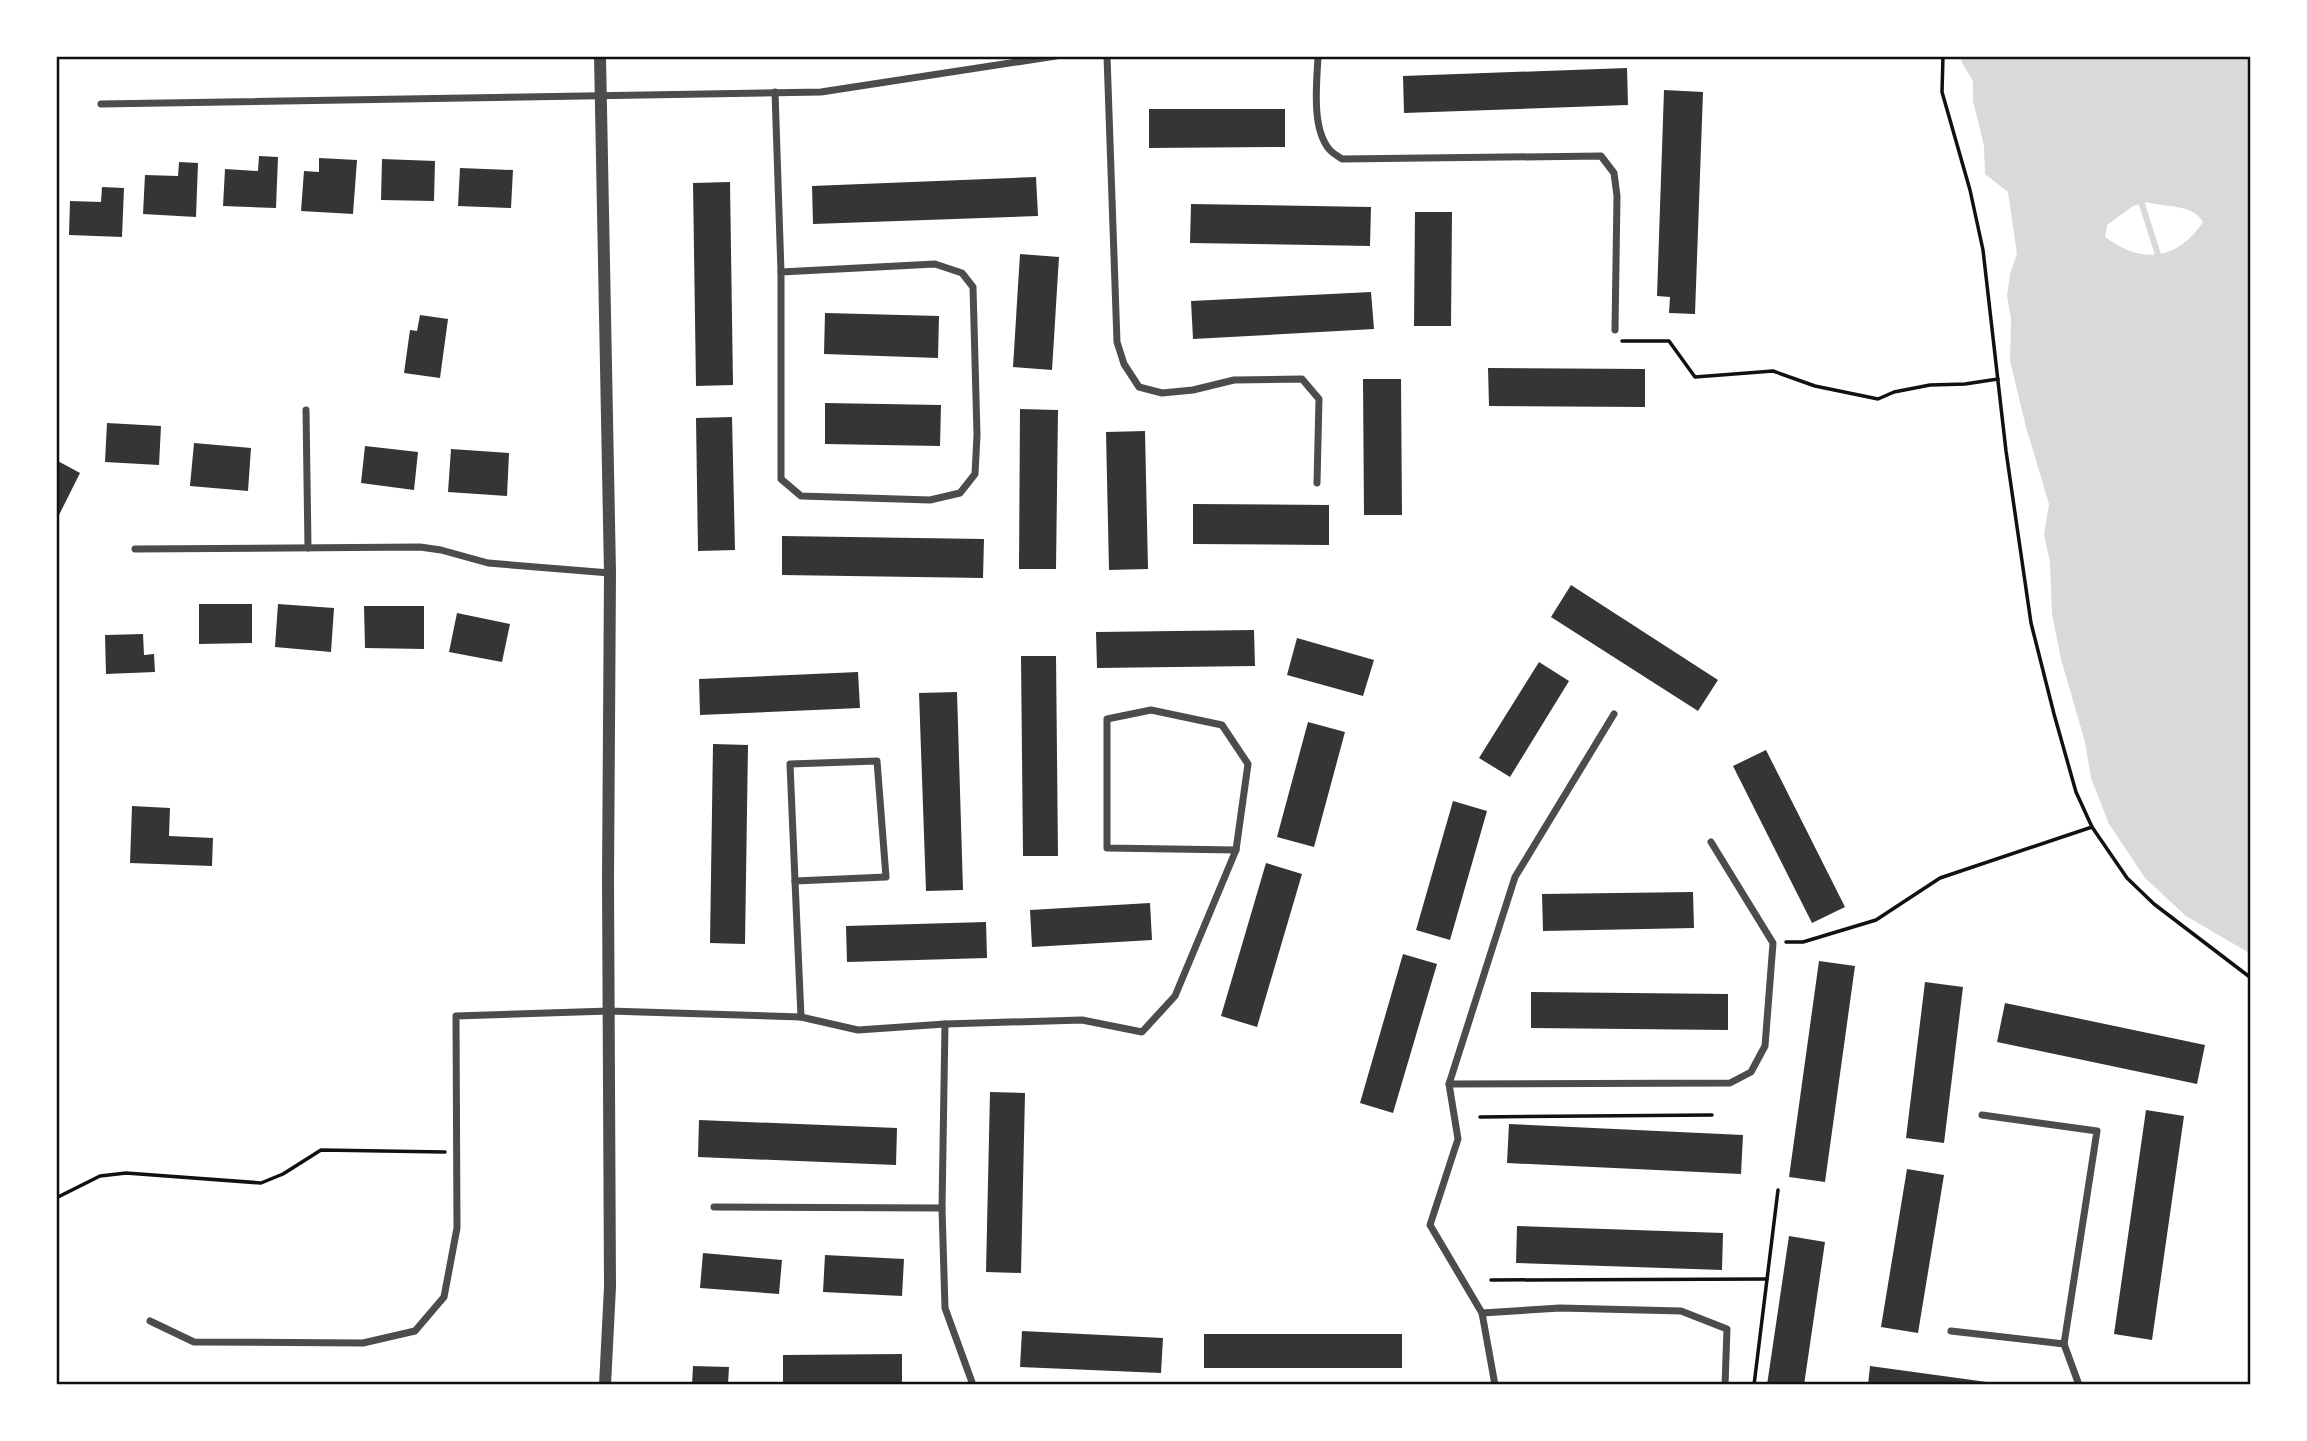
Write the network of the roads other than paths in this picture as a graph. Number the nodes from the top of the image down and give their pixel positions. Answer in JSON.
{"nodes":[{"id":1,"x":600,"y":56,"type":"edge"},
{"id":2,"x":1056,"y":56,"type":"edge"},
{"id":3,"x":1107,"y":56,"type":"edge"},
{"id":4,"x":1318,"y":56,"type":"edge"},
{"id":5,"x":775,"y":92,"type":"junction"},
{"id":6,"x":600,"y":97,"type":"junction"},
{"id":7,"x":101,"y":104,"type":"dead end"},
{"id":8,"x":781,"y":272,"type":"junction"},
{"id":9,"x":1615,"y":330,"type":"road end"},
{"id":10,"x":306,"y":410,"type":"dead end"},
{"id":11,"x":1317,"y":483,"type":"dead end"},
{"id":12,"x":308,"y":548,"type":"junction"},
{"id":13,"x":135,"y":549,"type":"dead end"},
{"id":14,"x":610,"y":573,"type":"junction"},
{"id":15,"x":1614,"y":714,"type":"dead end"},
{"id":16,"x":1711,"y":842,"type":"dead end"},
{"id":17,"x":1236,"y":850,"type":"junction"},
{"id":18,"x":795,"y":881,"type":"junction"},
{"id":19,"x":608,"y":1011,"type":"junction"},
{"id":20,"x":801,"y":1017,"type":"junction"},
{"id":21,"x":945,"y":1024,"type":"junction"},
{"id":22,"x":1449,"y":1084,"type":"junction"},
{"id":23,"x":1982,"y":1115,"type":"dead end"},
{"id":24,"x":714,"y":1207,"type":"dead end"},
{"id":25,"x":942,"y":1208,"type":"junction"},
{"id":26,"x":1482,"y":1313,"type":"junction"},
{"id":27,"x":150,"y":1321,"type":"dead end"},
{"id":28,"x":1951,"y":1331,"type":"dead end"},
{"id":29,"x":2064,"y":1344,"type":"junction"},
{"id":30,"x":605,"y":1385,"type":"edge"},
{"id":31,"x":973,"y":1385,"type":"edge"},
{"id":32,"x":1495,"y":1385,"type":"edge"},
{"id":33,"x":1725,"y":1385,"type":"edge"},
{"id":34,"x":2079,"y":1385,"type":"edge"}],
"edges":[{"from":1,"to":6,"type":"street"},
{"from":2,"to":5,"type":"street"},
{"from":3,"to":11,"type":"street"},
{"from":4,"to":9,"type":"street"},
{"from":5,"to":6,"type":"street"},
{"from":5,"to":8,"type":"street"},
{"from":6,"to":7,"type":"street"},
{"from":6,"to":14,"type":"street"},
{"from":8,"to":8,"type":"street"},
{"from":10,"to":12,"type":"street"},
{"from":12,"to":13,"type":"street"},
{"from":12,"to":14,"type":"street"},
{"from":14,"to":19,"type":"street"},
{"from":15,"to":22,"type":"street"},
{"from":16,"to":22,"type":"street"},
{"from":17,"to":17,"type":"street"},
{"from":17,"to":21,"type":"street"},
{"from":18,"to":18,"type":"street"},
{"from":18,"to":20,"type":"street"},
{"from":19,"to":20,"type":"street"},
{"from":19,"to":27,"type":"street"},
{"from":19,"to":30,"type":"street"},
{"from":20,"to":21,"type":"street"},
{"from":21,"to":25,"type":"street"},
{"from":22,"to":26,"type":"street"},
{"from":23,"to":29,"type":"street"},
{"from":24,"to":25,"type":"street"},
{"from":25,"to":31,"type":"street"},
{"from":26,"to":32,"type":"street"},
{"from":26,"to":33,"type":"street"},
{"from":28,"to":29,"type":"street"},
{"from":29,"to":34,"type":"street"}]}
